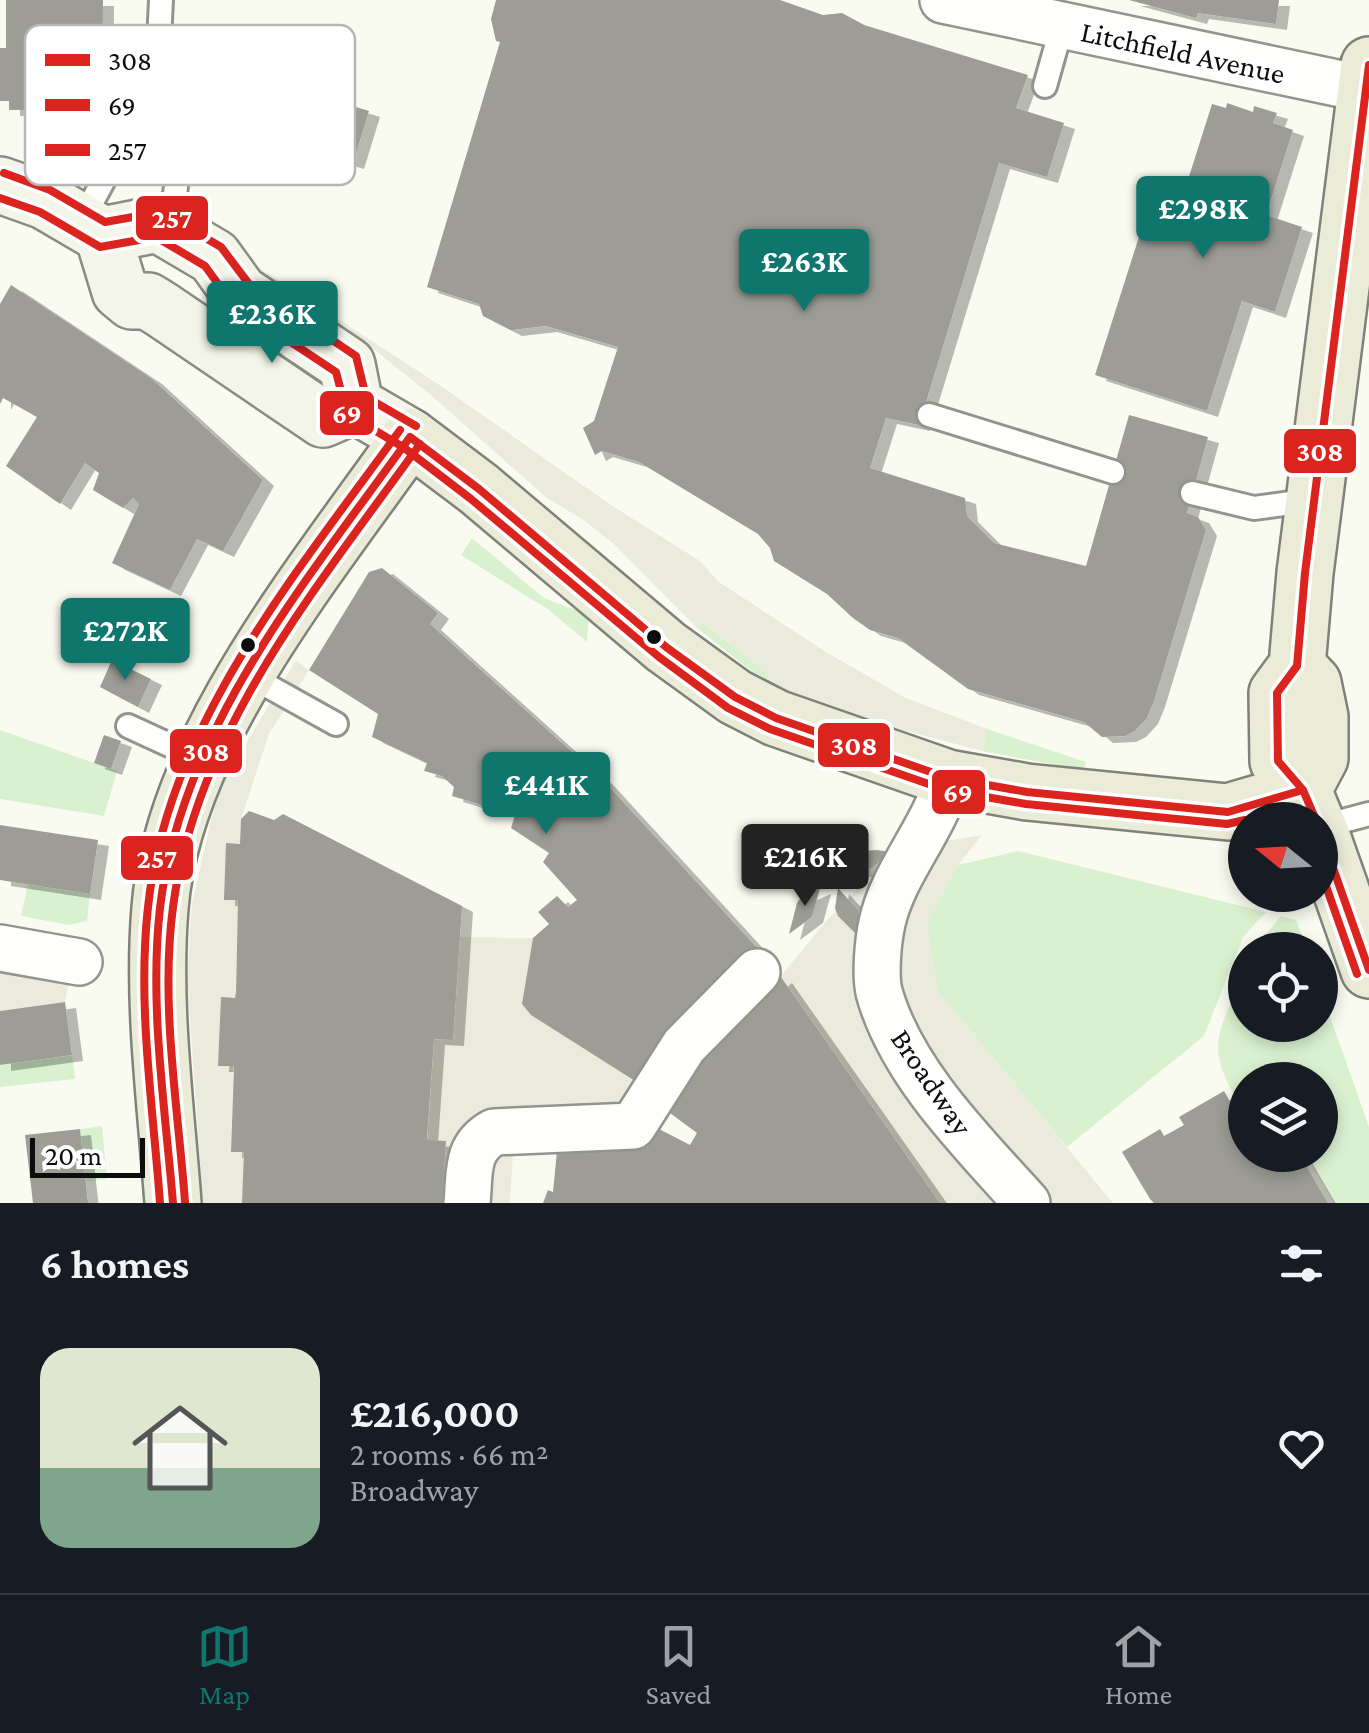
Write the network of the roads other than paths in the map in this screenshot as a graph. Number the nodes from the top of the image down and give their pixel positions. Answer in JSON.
{"nodes":[{"id":1,"x":161,"y":0,"type":"edge"},
{"id":2,"x":942,"y":0,"type":"edge"},
{"id":3,"x":160,"y":25,"type":"edge"},
{"id":4,"x":1062,"y":26,"type":"junction"},
{"id":5,"x":1367,"y":77,"type":"edge"},
{"id":6,"x":1045,"y":86,"type":"dead end"},
{"id":7,"x":0,"y":185,"type":"edge"},
{"id":8,"x":109,"y":185,"type":"edge"},
{"id":9,"x":175,"y":185,"type":"edge"},
{"id":10,"x":158,"y":224,"type":"junction"},
{"id":11,"x":92,"y":228,"type":"junction"},
{"id":12,"x":1357,"y":244,"type":"edge"},
{"id":13,"x":355,"y":405,"type":"junction"},
{"id":14,"x":929,"y":415,"type":"dead end"},
{"id":15,"x":410,"y":437,"type":"junction"},
{"id":16,"x":1113,"y":472,"type":"dead end"},
{"id":17,"x":1192,"y":494,"type":"dead end"},
{"id":18,"x":1313,"y":508,"type":"junction"},
{"id":19,"x":248,"y":675,"type":"junction"},
{"id":20,"x":336,"y":724,"type":"dead end"},
{"id":21,"x":128,"y":726,"type":"dead end"},
{"id":22,"x":202,"y":760,"type":"junction"},
{"id":23,"x":948,"y":778,"type":"junction"},
{"id":24,"x":1304,"y":802,"type":"edge"},
{"id":25,"x":1228,"y":812,"type":"edge"},
{"id":26,"x":1369,"y":814,"type":"edge"},
{"id":27,"x":1338,"y":816,"type":"edge"},
{"id":28,"x":1338,"y":884,"type":"edge"},
{"id":29,"x":0,"y":948,"type":"edge"},
{"id":30,"x":79,"y":962,"type":"dead end"},
{"id":31,"x":1369,"y":970,"type":"edge"},
{"id":32,"x":757,"y":972,"type":"dead end"},
{"id":33,"x":173,"y":1203,"type":"edge"},
{"id":34,"x":467,"y":1203,"type":"edge"},
{"id":35,"x":1028,"y":1203,"type":"edge"}],
"edges":[{"from":1,"to":3,"type":"lane"},
{"from":2,"to":4,"type":"street","name":"Litchfield Avenue"},
{"from":4,"to":5,"type":"street","name":"Litchfield Avenue"},
{"from":4,"to":6,"type":"lane"},
{"from":5,"to":12,"type":"main road"},
{"from":7,"to":11,"type":"street"},
{"from":8,"to":11,"type":"lane"},
{"from":9,"to":10,"type":"lane"},
{"from":10,"to":11,"type":"street"},
{"from":10,"to":13,"type":"street"},
{"from":11,"to":13,"type":"street"},
{"from":12,"to":18,"type":"main road"},
{"from":13,"to":15,"type":"street"},
{"from":14,"to":16,"type":"lane"},
{"from":15,"to":19,"type":"main road"},
{"from":15,"to":23,"type":"main road"},
{"from":17,"to":18,"type":"lane"},
{"from":18,"to":24,"type":"main road"},
{"from":19,"to":20,"type":"lane"},
{"from":19,"to":22,"type":"main road"},
{"from":21,"to":22,"type":"lane"},
{"from":22,"to":33,"type":"main road"},
{"from":23,"to":25,"type":"main road"},
{"from":23,"to":35,"type":"street","name":"Broadway"},
{"from":26,"to":27,"type":"lane"},
{"from":28,"to":31,"type":"main road"},
{"from":29,"to":30,"type":"street"},
{"from":32,"to":34,"type":"street"}]}
